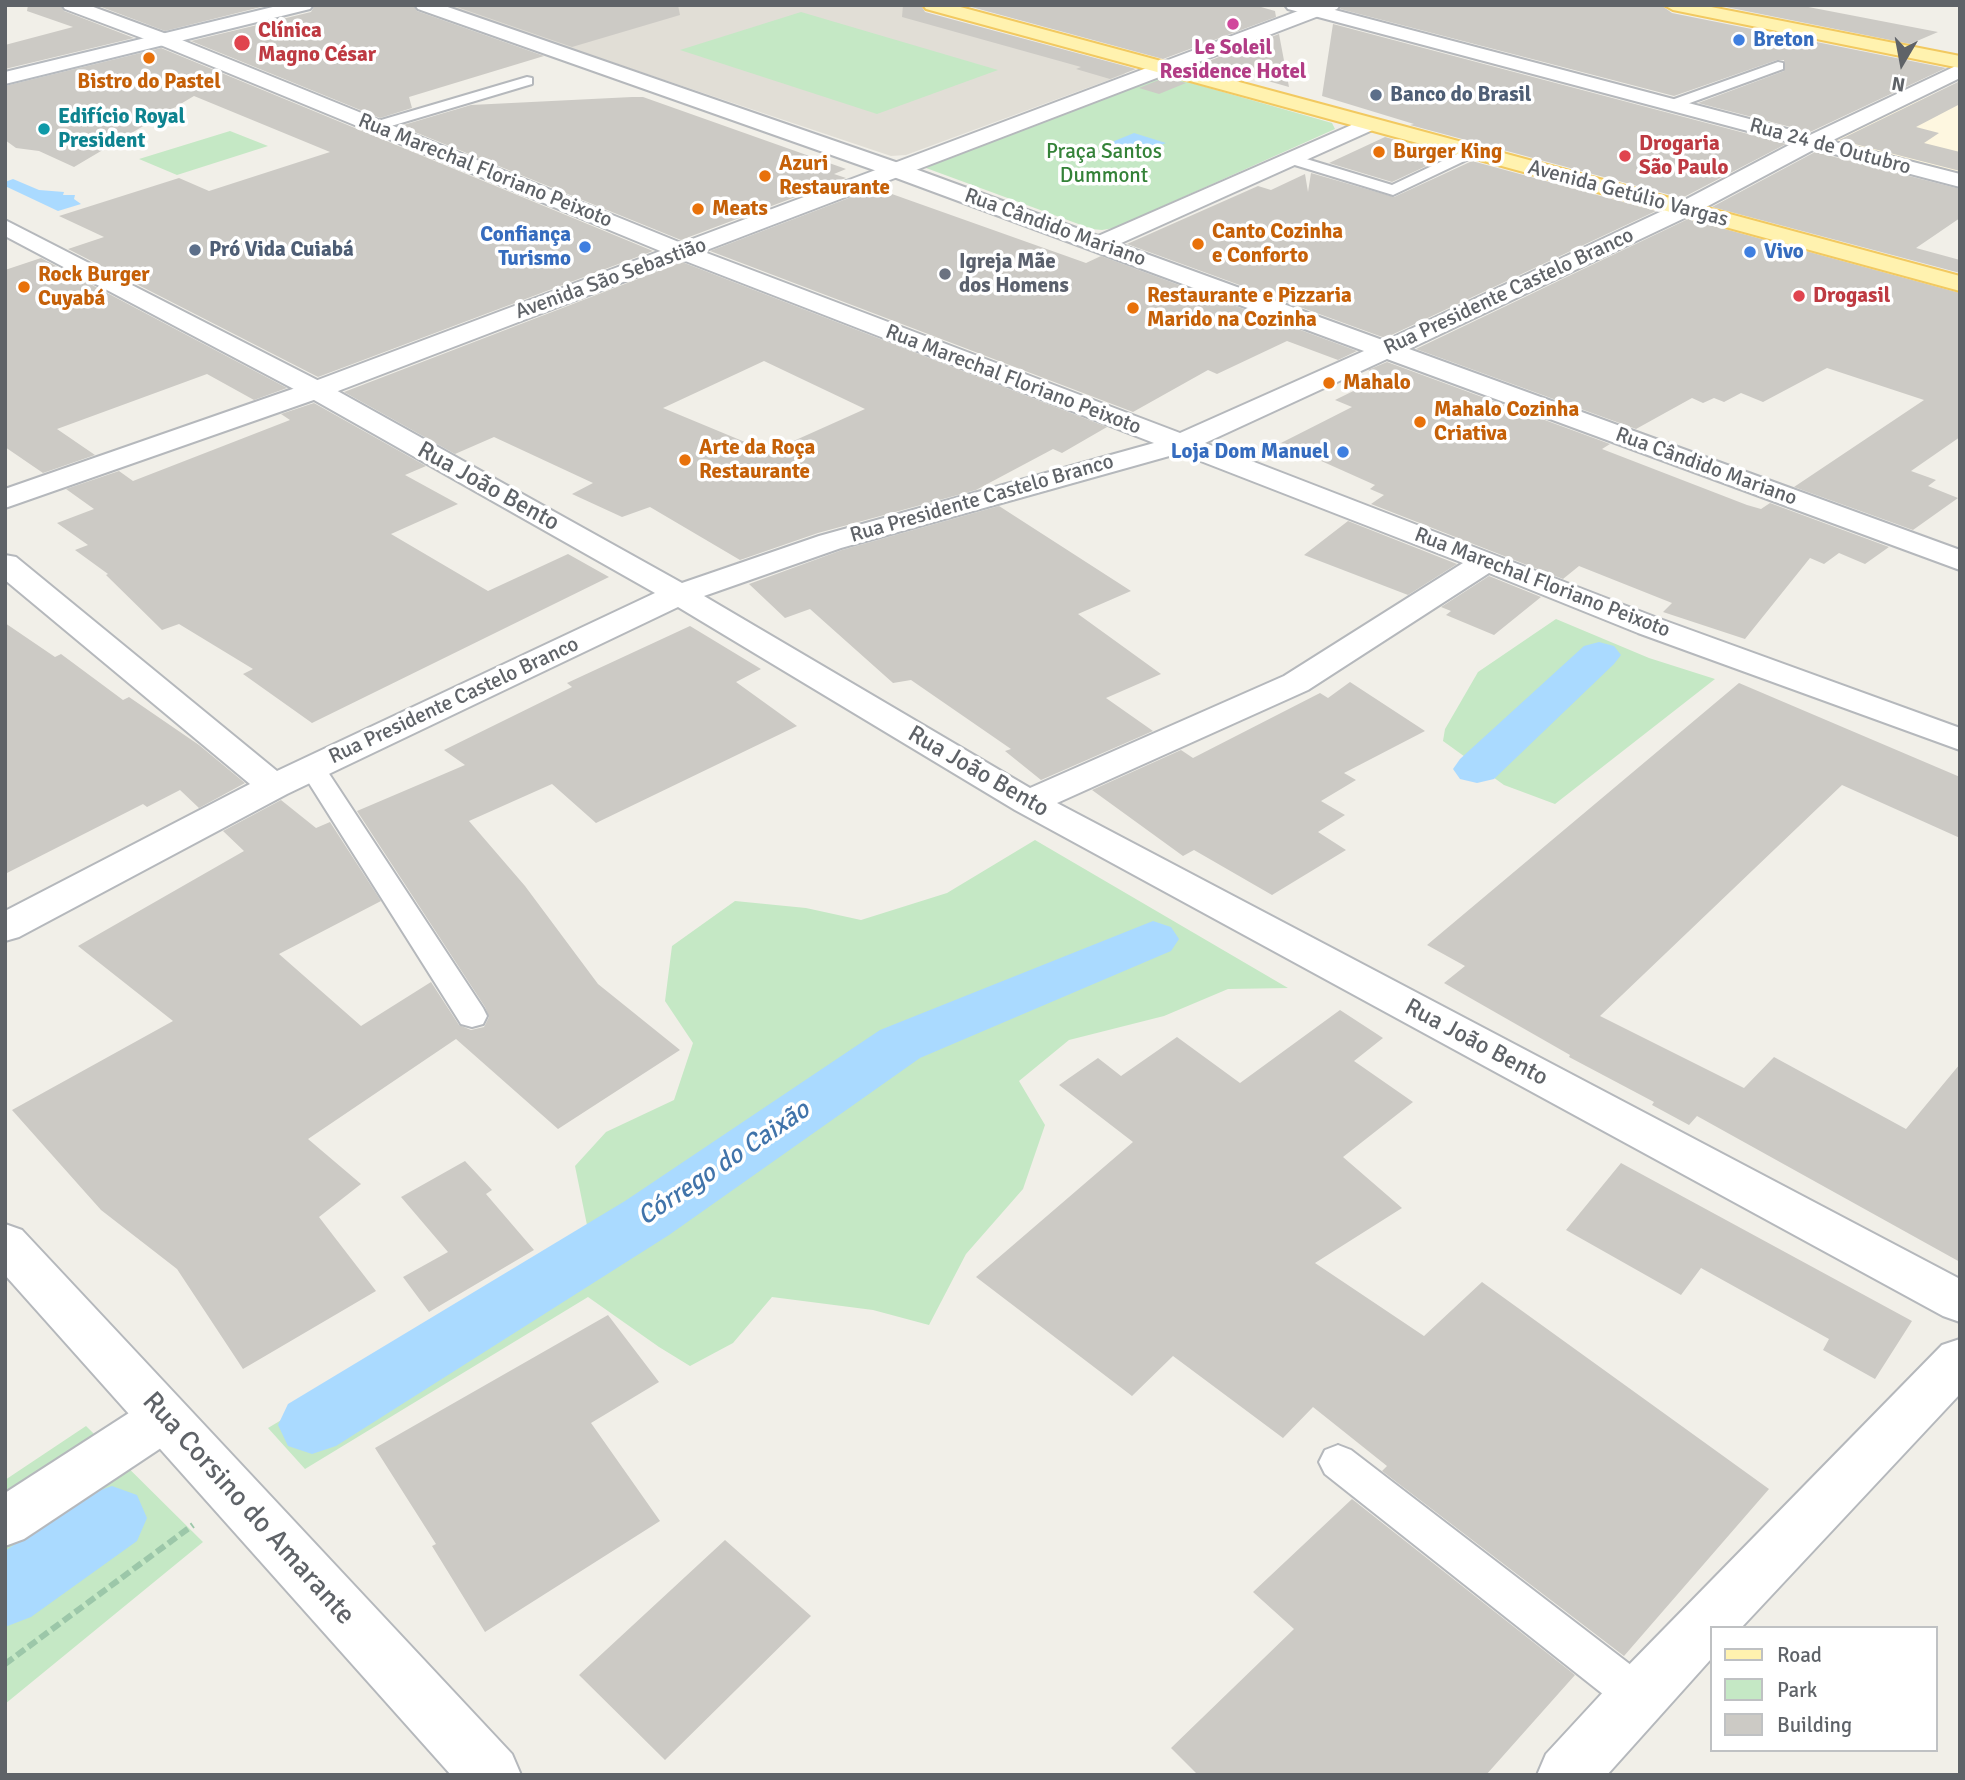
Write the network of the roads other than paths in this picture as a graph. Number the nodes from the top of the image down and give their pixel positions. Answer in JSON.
{"nodes":[{"id":1,"x":71,"y":5,"type":"edge"},
{"id":2,"x":304,"y":5,"type":"edge"},
{"id":3,"x":932,"y":5,"type":"edge"},
{"id":4,"x":1294,"y":5,"type":"edge"},
{"id":5,"x":1673,"y":5,"type":"edge"},
{"id":6,"x":434,"y":6,"type":"edge"},
{"id":7,"x":1324,"y":8,"type":"edge"},
{"id":8,"x":165,"y":40,"type":"junction"},
{"id":9,"x":1960,"y":62,"type":"edge"},
{"id":10,"x":1778,"y":66,"type":"dead end"},
{"id":11,"x":1163,"y":68,"type":"junction"},
{"id":12,"x":1960,"y":69,"type":"edge"},
{"id":13,"x":5,"y":78,"type":"edge"},
{"id":14,"x":527,"y":80,"type":"dead end"},
{"id":15,"x":1671,"y":105,"type":"junction"},
{"id":16,"x":1370,"y":124,"type":"junction"},
{"id":17,"x":376,"y":126,"type":"junction"},
{"id":18,"x":1812,"y":142,"type":"junction"},
{"id":19,"x":1472,"y":152,"type":"junction"},
{"id":20,"x":1290,"y":159,"type":"junction"},
{"id":21,"x":899,"y":171,"type":"junction"},
{"id":22,"x":1960,"y":181,"type":"edge"},
{"id":23,"x":1685,"y":209,"type":"junction"},
{"id":24,"x":5,"y":227,"type":"edge"},
{"id":25,"x":1099,"y":244,"type":"junction"},
{"id":26,"x":683,"y":252,"type":"junction"},
{"id":27,"x":1960,"y":284,"type":"edge"},
{"id":28,"x":1389,"y":349,"type":"junction"},
{"id":29,"x":316,"y":390,"type":"junction"},
{"id":30,"x":1180,"y":444,"type":"junction"},
{"id":31,"x":5,"y":499,"type":"edge"},
{"id":32,"x":1488,"y":561,"type":"junction"},
{"id":33,"x":1960,"y":561,"type":"edge"},
{"id":34,"x":5,"y":564,"type":"edge"},
{"id":35,"x":679,"y":594,"type":"junction"},
{"id":36,"x":1960,"y":740,"type":"edge"},
{"id":37,"x":313,"y":769,"type":"junction"},
{"id":38,"x":274,"y":786,"type":"junction"},
{"id":39,"x":1028,"y":802,"type":"junction"},
{"id":40,"x":5,"y":928,"type":"edge"},
{"id":41,"x":472,"y":1016,"type":"dead end"},
{"id":42,"x":5,"y":1243,"type":"edge"},
{"id":43,"x":1960,"y":1301,"type":"edge"},
{"id":44,"x":1960,"y":1360,"type":"edge"},
{"id":45,"x":164,"y":1419,"type":"junction"},
{"id":46,"x":1338,"y":1462,"type":"dead end"},
{"id":47,"x":5,"y":1522,"type":"edge"},
{"id":48,"x":1638,"y":1696,"type":"junction"},
{"id":49,"x":491,"y":1775,"type":"edge"},
{"id":50,"x":1567,"y":1775,"type":"edge"}],
"edges":[{"from":1,"to":8,"type":"street","name":"Rua Marechal Floriano Peixoto"},
{"from":2,"to":8,"type":"street"},
{"from":3,"to":11,"type":"main road","name":"Avenida Getúlio Vargas"},
{"from":4,"to":7,"type":"street","name":"Rua 24 de Outubro"},
{"from":5,"to":9,"type":"main road"},
{"from":6,"to":21,"type":"street","name":"Rua Cândido Mariano"},
{"from":7,"to":11,"type":"street","name":"Avenida São Sebastião"},
{"from":7,"to":15,"type":"street","name":"Rua 24 de Outubro"},
{"from":8,"to":13,"type":"street"},
{"from":8,"to":17,"type":"street","name":"Rua Marechal Floriano Peixoto"},
{"from":10,"to":15,"type":"lane"},
{"from":11,"to":16,"type":"main road","name":"Avenida Getúlio Vargas"},
{"from":11,"to":21,"type":"street","name":"Avenida São Sebastião"},
{"from":12,"to":18,"type":"street","name":"Rua Presidente Castelo Branco"},
{"from":14,"to":17,"type":"lane"},
{"from":15,"to":18,"type":"street","name":"Rua 24 de Outubro"},
{"from":16,"to":19,"type":"main road","name":"Avenida Getúlio Vargas"},
{"from":16,"to":20,"type":"street"},
{"from":17,"to":26,"type":"street","name":"Rua Marechal Floriano Peixoto"},
{"from":18,"to":22,"type":"street","name":"Rua 24 de Outubro"},
{"from":18,"to":23,"type":"street","name":"Rua Presidente Castelo Branco"},
{"from":19,"to":20,"type":"lane"},
{"from":19,"to":23,"type":"main road","name":"Avenida Getúlio Vargas"},
{"from":20,"to":25,"type":"street"},
{"from":21,"to":25,"type":"street","name":"Rua Cândido Mariano"},
{"from":21,"to":26,"type":"street","name":"Avenida São Sebastião"},
{"from":23,"to":27,"type":"main road","name":"Avenida Getúlio Vargas"},
{"from":23,"to":28,"type":"street","name":"Rua Presidente Castelo Branco"},
{"from":24,"to":29,"type":"street","name":"Rua João Bento"},
{"from":25,"to":28,"type":"street","name":"Rua Cândido Mariano"},
{"from":26,"to":29,"type":"street","name":"Avenida São Sebastião"},
{"from":26,"to":30,"type":"street","name":"Rua Marechal Floriano Peixoto"},
{"from":28,"to":30,"type":"street","name":"Rua Presidente Castelo Branco"},
{"from":28,"to":33,"type":"street","name":"Rua Cândido Mariano"},
{"from":29,"to":31,"type":"street","name":"Avenida São Sebastião"},
{"from":29,"to":35,"type":"street","name":"Rua João Bento"},
{"from":30,"to":32,"type":"street","name":"Rua Marechal Floriano Peixoto"},
{"from":30,"to":35,"type":"street","name":"Rua Presidente Castelo Branco"},
{"from":32,"to":36,"type":"street","name":"Rua Marechal Floriano Peixoto"},
{"from":32,"to":39,"type":"street"},
{"from":34,"to":38,"type":"street"},
{"from":35,"to":37,"type":"street","name":"Rua Presidente Castelo Branco"},
{"from":35,"to":39,"type":"street","name":"Rua João Bento"},
{"from":37,"to":38,"type":"street","name":"Rua Presidente Castelo Branco"},
{"from":37,"to":41,"type":"lane"},
{"from":38,"to":40,"type":"street","name":"Rua Presidente Castelo Branco"},
{"from":39,"to":43,"type":"street","name":"Rua João Bento"},
{"from":42,"to":45,"type":"street","name":"Rua Corsino do Amarante"},
{"from":44,"to":48,"type":"street"},
{"from":45,"to":47,"type":"street"},
{"from":45,"to":49,"type":"street","name":"Rua Corsino do Amarante"},
{"from":46,"to":48,"type":"lane"},
{"from":48,"to":50,"type":"street"}]}
